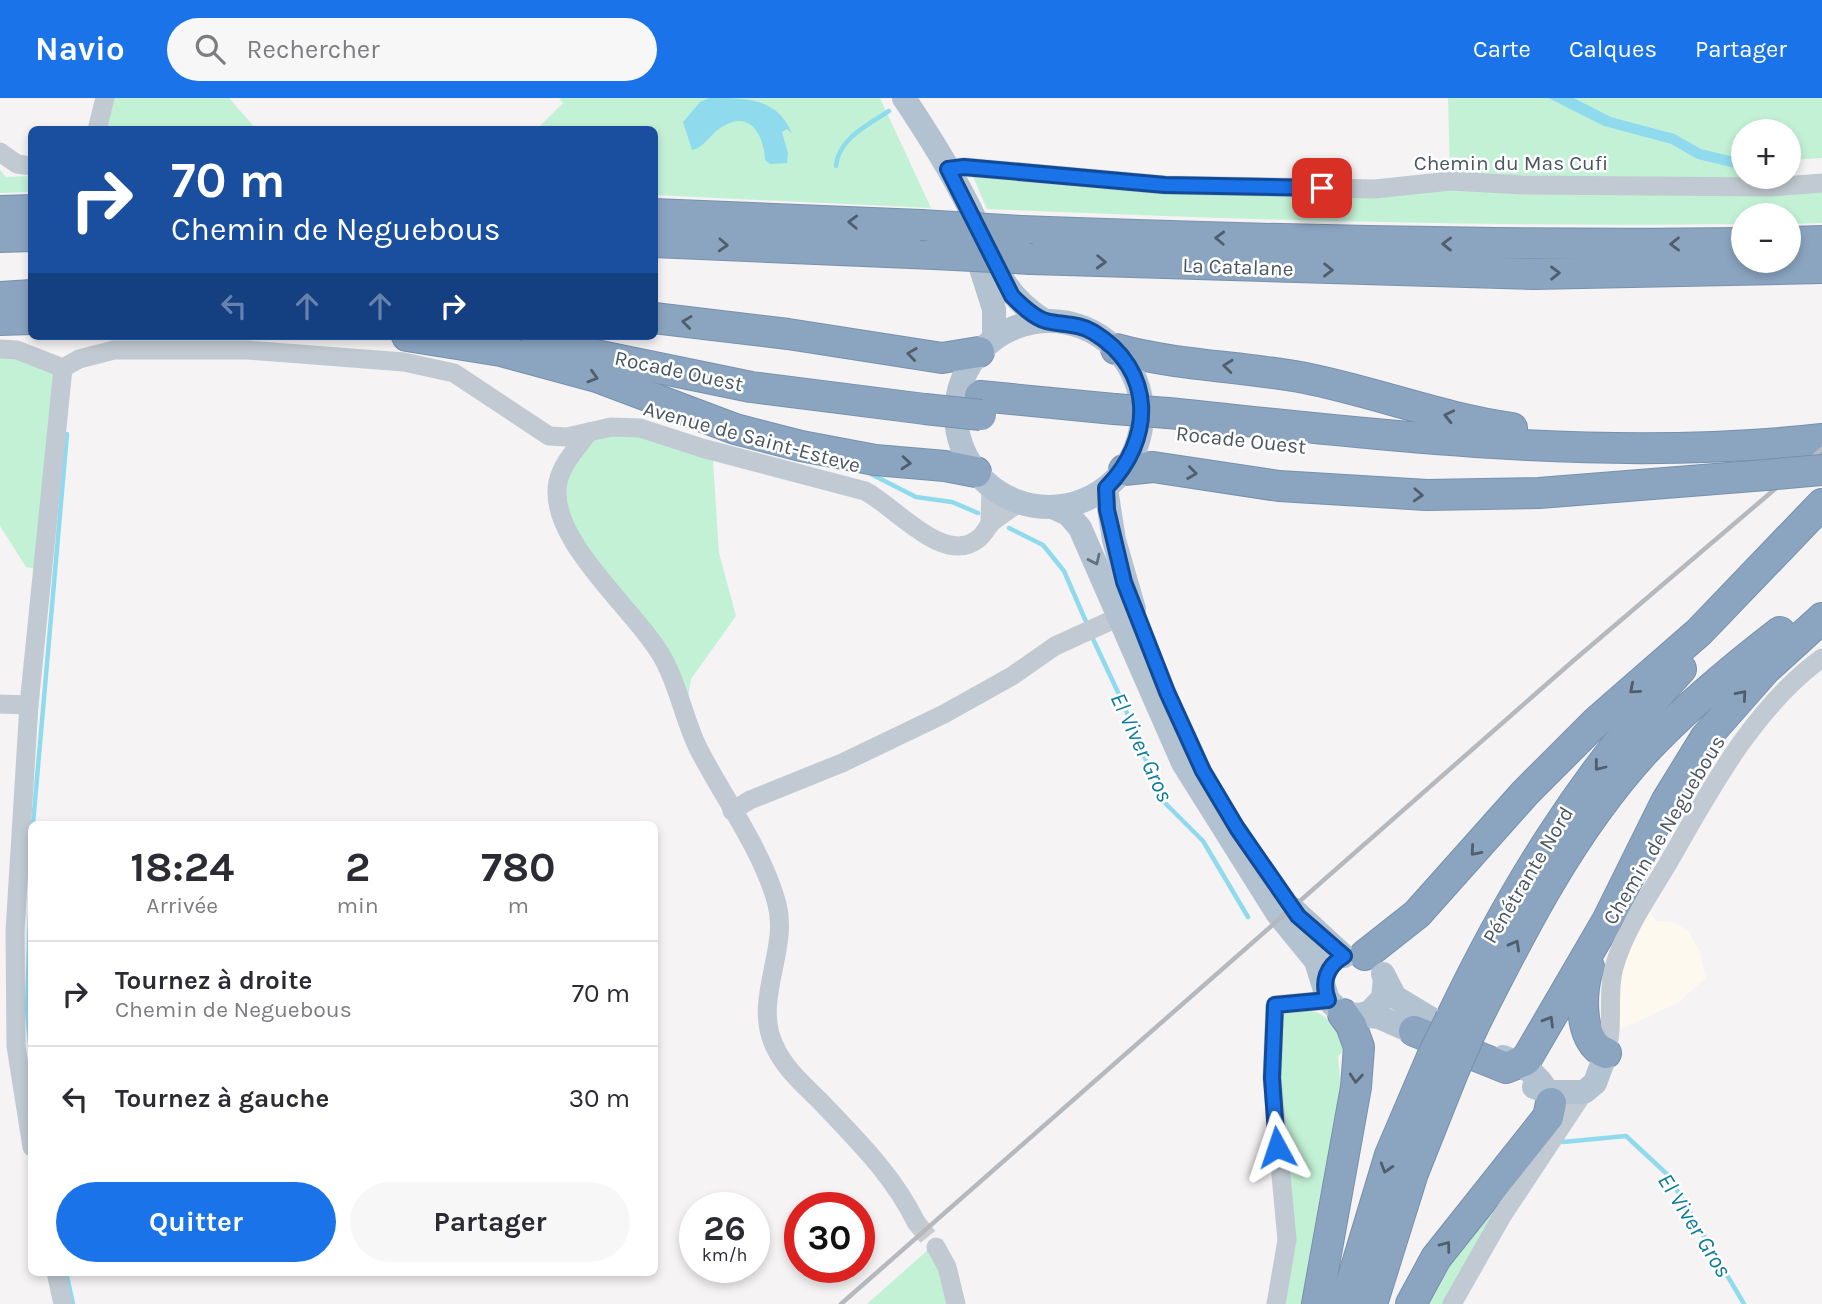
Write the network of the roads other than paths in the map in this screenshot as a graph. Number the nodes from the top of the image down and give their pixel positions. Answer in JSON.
{"nodes":[{"id":1,"x":105,"y":98,"type":"edge"},
{"id":2,"x":891,"y":98,"type":"edge"},
{"id":3,"x":904,"y":98,"type":"edge"},
{"id":4,"x":98,"y":126,"type":"edge"},
{"id":5,"x":0,"y":152,"type":"edge"},
{"id":6,"x":28,"y":165,"type":"edge"},
{"id":7,"x":948,"y":169,"type":"junction"},
{"id":8,"x":1822,"y":183,"type":"edge"},
{"id":9,"x":0,"y":211,"type":"edge"},
{"id":10,"x":28,"y":211,"type":"edge"},
{"id":11,"x":658,"y":214,"type":"edge"},
{"id":12,"x":28,"y":236,"type":"edge"},
{"id":13,"x":0,"y":237,"type":"edge"},
{"id":14,"x":1822,"y":241,"type":"edge"},
{"id":15,"x":658,"y":242,"type":"edge"},
{"id":16,"x":1801,"y":242,"type":"edge"},
{"id":17,"x":1731,"y":243,"type":"edge"},
{"id":18,"x":1822,"y":268,"type":"edge"},
{"id":19,"x":28,"y":297,"type":"edge"},
{"id":20,"x":0,"y":298,"type":"edge"},
{"id":21,"x":658,"y":318,"type":"edge"},
{"id":22,"x":28,"y":319,"type":"edge"},
{"id":23,"x":0,"y":320,"type":"edge"},
{"id":24,"x":1045,"y":321,"type":"junction"},
{"id":25,"x":432,"y":340,"type":"edge"},
{"id":26,"x":519,"y":340,"type":"edge"},
{"id":27,"x":630,"y":340,"type":"edge"},
{"id":28,"x":987,"y":345,"type":"junction"},
{"id":29,"x":0,"y":349,"type":"edge"},
{"id":30,"x":1116,"y":349,"type":"junction"},
{"id":31,"x":63,"y":368,"type":"junction"},
{"id":32,"x":927,"y":400,"type":"junction"},
{"id":33,"x":589,"y":432,"type":"junction"},
{"id":34,"x":549,"y":436,"type":"junction"},
{"id":35,"x":1815,"y":446,"type":"edge"},
{"id":36,"x":1767,"y":461,"type":"junction"},
{"id":37,"x":562,"y":470,"type":"junction"},
{"id":38,"x":1822,"y":470,"type":"edge"},
{"id":39,"x":1115,"y":479,"type":"junction"},
{"id":40,"x":983,"y":480,"type":"junction"},
{"id":41,"x":1019,"y":503,"type":"junction"},
{"id":42,"x":1822,"y":504,"type":"edge"},
{"id":43,"x":1055,"y":508,"type":"junction"},
{"id":44,"x":1822,"y":513,"type":"edge"},
{"id":45,"x":990,"y":524,"type":"junction"},
{"id":46,"x":1822,"y":600,"type":"edge"},
{"id":47,"x":1121,"y":616,"type":"junction"},
{"id":48,"x":1822,"y":618,"type":"edge"},
{"id":49,"x":1822,"y":658,"type":"edge"},
{"id":50,"x":0,"y":704,"type":"edge"},
{"id":51,"x":30,"y":705,"type":"junction"},
{"id":52,"x":732,"y":811,"type":"junction"},
{"id":53,"x":1607,"y":921,"type":"junction"},
{"id":54,"x":1355,"y":956,"type":"junction"},
{"id":55,"x":1385,"y":978,"type":"junction"},
{"id":56,"x":1328,"y":1003,"type":"junction"},
{"id":57,"x":1462,"y":1023,"type":"junction"},
{"id":58,"x":1414,"y":1031,"type":"junction"},
{"id":59,"x":1606,"y":1053,"type":"junction"},
{"id":60,"x":1442,"y":1065,"type":"junction"},
{"id":61,"x":1540,"y":1085,"type":"junction"},
{"id":62,"x":1590,"y":1088,"type":"junction"},
{"id":63,"x":28,"y":1122,"type":"edge"},
{"id":64,"x":916,"y":1222,"type":"tunnel mouth"},
{"id":65,"x":936,"y":1247,"type":"tunnel mouth"},
{"id":66,"x":57,"y":1276,"type":"edge"},
{"id":67,"x":63,"y":1304,"type":"edge"},
{"id":68,"x":956,"y":1304,"type":"edge"},
{"id":69,"x":1276,"y":1304,"type":"edge"},
{"id":70,"x":1317,"y":1304,"type":"edge"},
{"id":71,"x":1345,"y":1304,"type":"edge"},
{"id":72,"x":1373,"y":1304,"type":"edge"},
{"id":73,"x":1411,"y":1304,"type":"edge"},
{"id":74,"x":1452,"y":1304,"type":"edge"}],
"edges":[{"from":1,"to":4,"type":"street"},
{"from":2,"to":28,"type":"main road"},
{"from":3,"to":7,"type":"main road"},
{"from":5,"to":6,"type":"street"},
{"from":7,"to":8,"type":"street","name":"Chemin du Mas Cufi"},
{"from":7,"to":24,"type":"main road"},
{"from":9,"to":10,"type":"highway"},
{"from":17,"to":11,"type":"highway","name":"La Catalane","one_way":true,"bridge":true},
{"from":12,"to":13,"type":"highway"},
{"from":14,"to":16,"type":"highway"},
{"from":15,"to":18,"type":"highway","name":"La Catalane","one_way":true,"bridge":true},
{"from":19,"to":20,"type":"highway"},
{"from":28,"to":21,"type":"highway","one_way":true},
{"from":22,"to":23,"type":"highway"},
{"from":24,"to":28,"type":"main road"},
{"from":24,"to":30,"type":"main road"},
{"from":25,"to":40,"type":"highway","one_way":true},
{"from":26,"to":32,"type":"highway","name":"Rocade Ouest"},
{"from":27,"to":32,"type":"highway","name":"Rocade Ouest"},
{"from":28,"to":40,"type":"main road"},
{"from":29,"to":31,"type":"street"},
{"from":36,"to":30,"type":"highway","one_way":true},
{"from":30,"to":39,"type":"main road"},
{"from":31,"to":34,"type":"street"},
{"from":31,"to":51,"type":"street"},
{"from":32,"to":36,"type":"highway","name":"Rocade Ouest","bridge":true},
{"from":33,"to":34,"type":"street","name":"Avenue de Saint-Esteve"},
{"from":33,"to":37,"type":"street"},
{"from":33,"to":45,"type":"street","name":"Avenue de Saint-Esteve"},
{"from":34,"to":37,"type":"street"},
{"from":35,"to":36,"type":"highway","name":"Rocade Ouest"},
{"from":36,"to":38,"type":"highway","bridge":true},
{"from":39,"to":36,"type":"highway","one_way":true},
{"from":37,"to":52,"type":"street"},
{"from":39,"to":43,"type":"main road"},
{"from":39,"to":54,"type":"main road"},
{"from":40,"to":41,"type":"main road"},
{"from":40,"to":45,"type":"street"},
{"from":41,"to":43,"type":"main road"},
{"from":41,"to":45,"type":"street","name":"Avenue de Saint-Esteve"},
{"from":42,"to":54,"type":"highway","one_way":true},
{"from":43,"to":47,"type":"main road","one_way":true},
{"from":44,"to":57,"type":"highway","name":"Pénétrante Nord","one_way":true},
{"from":57,"to":46,"type":"highway","name":"Pénétrante Nord","one_way":true},
{"from":47,"to":52,"type":"street"},
{"from":47,"to":56,"type":"main road"},
{"from":53,"to":48,"type":"highway","one_way":true},
{"from":49,"to":59,"type":"street","name":"Chemin de Neguebous"},
{"from":50,"to":51,"type":"street"},
{"from":51,"to":63,"type":"street"},
{"from":52,"to":64,"type":"street"},
{"from":53,"to":59,"type":"highway"},
{"from":61,"to":53,"type":"highway","one_way":true},
{"from":54,"to":55,"type":"main road"},
{"from":54,"to":56,"type":"main road"},
{"from":55,"to":56,"type":"main road"},
{"from":55,"to":61,"type":"main road"},
{"from":56,"to":58,"type":"main road"},
{"from":56,"to":69,"type":"street"},
{"from":56,"to":70,"type":"highway","one_way":true},
{"from":57,"to":60,"type":"highway","name":"Pénétrante Nord","bridge":true},
{"from":58,"to":61,"type":"highway"},
{"from":58,"to":61,"type":"main road"},
{"from":59,"to":62,"type":"main road"},
{"from":60,"to":71,"type":"highway","name":"Pénétrante Nord","one_way":true},
{"from":60,"to":72,"type":"highway","name":"Pénétrante Nord"},
{"from":61,"to":62,"type":"main road"},
{"from":73,"to":61,"type":"highway","one_way":true},
{"from":62,"to":74,"type":"street"},
{"from":65,"to":68,"type":"street"},
{"from":66,"to":67,"type":"street"}]}
